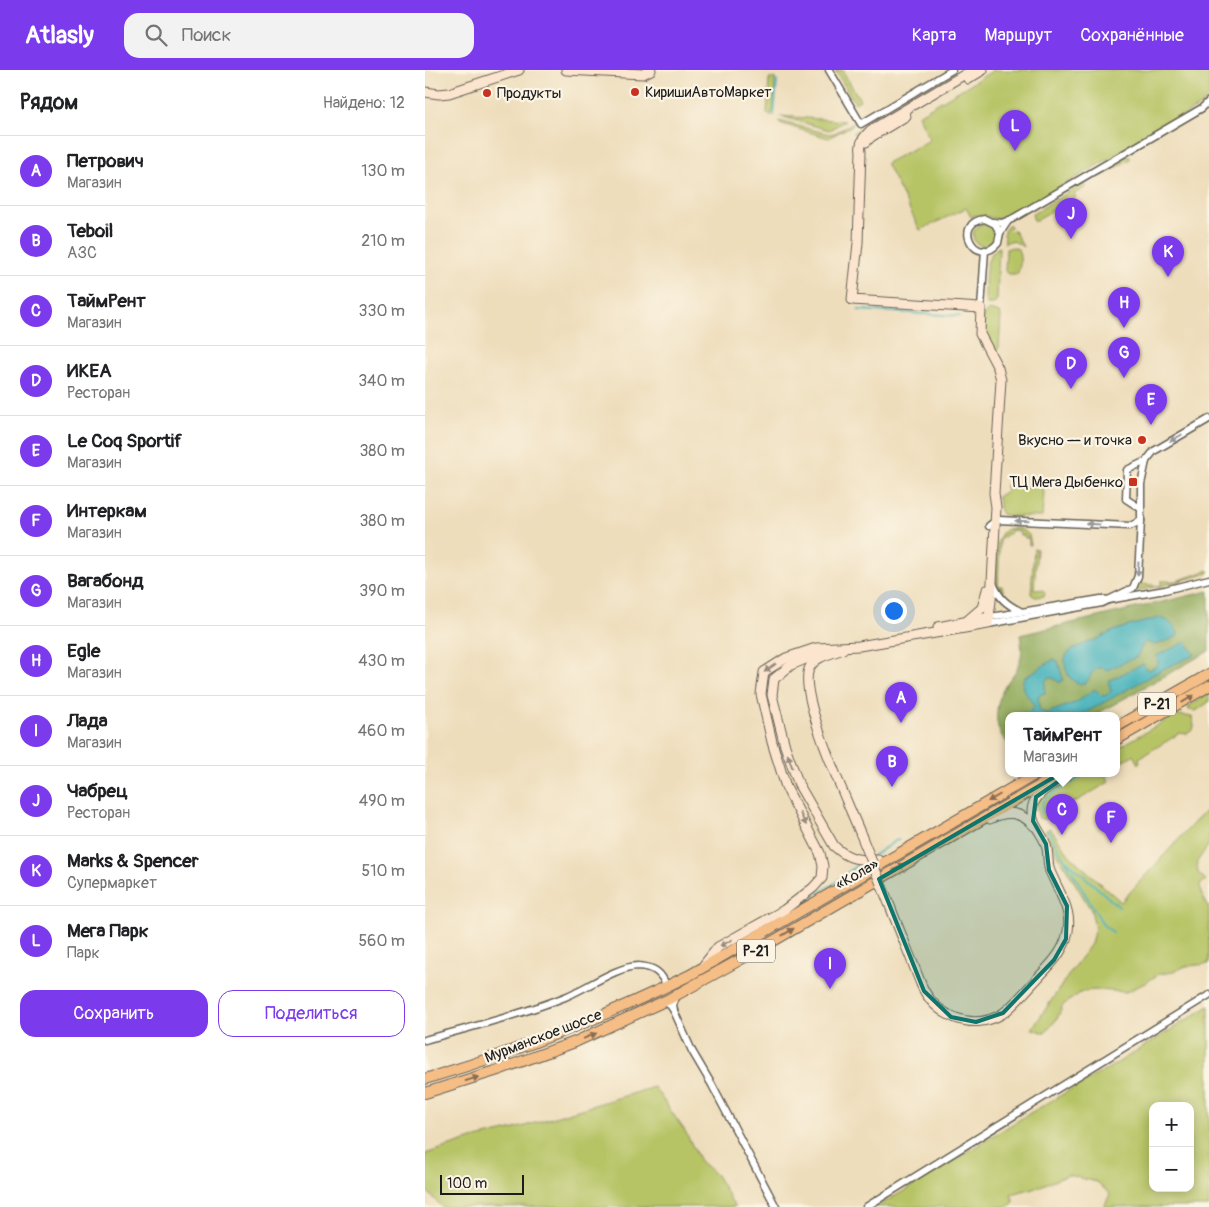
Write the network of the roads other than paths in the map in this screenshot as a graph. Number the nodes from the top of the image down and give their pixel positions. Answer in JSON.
{"nodes":[{"id":1,"x":515,"y":70,"type":"edge"},
{"id":2,"x":566,"y":70,"type":"edge"},
{"id":3,"x":651,"y":70,"type":"edge"},
{"id":4,"x":829,"y":70,"type":"edge"},
{"id":5,"x":952,"y":70,"type":"edge"},
{"id":6,"x":972,"y":70,"type":"edge"},
{"id":7,"x":983,"y":70,"type":"edge"},
{"id":8,"x":425,"y":92,"type":"edge"},
{"id":9,"x":1209,"y":101,"type":"edge"},
{"id":10,"x":861,"y":151,"type":"junction"},
{"id":11,"x":993,"y":222,"type":"junction"},
{"id":12,"x":1008,"y":222,"type":"junction"},
{"id":13,"x":999,"y":234,"type":"junction"},
{"id":14,"x":985,"y":250,"type":"junction"},
{"id":15,"x":981,"y":308,"type":"junction"},
{"id":16,"x":1209,"y":419,"type":"edge"},
{"id":17,"x":1146,"y":460,"type":"junction"},
{"id":18,"x":994,"y":493,"type":"junction"},
{"id":19,"x":996,"y":508,"type":"junction"},
{"id":20,"x":1140,"y":508,"type":"junction"},
{"id":21,"x":1006,"y":520,"type":"junction"},
{"id":22,"x":1141,"y":521,"type":"junction"},
{"id":23,"x":992,"y":523,"type":"junction"},
{"id":24,"x":1209,"y":579,"type":"edge"},
{"id":25,"x":990,"y":586,"type":"junction"},
{"id":26,"x":1108,"y":600,"type":"junction"},
{"id":27,"x":1021,"y":612,"type":"junction"},
{"id":28,"x":987,"y":621,"type":"junction"},
{"id":29,"x":964,"y":622,"type":"junction"},
{"id":30,"x":849,"y":647,"type":"junction"},
{"id":31,"x":1209,"y":674,"type":"edge"},
{"id":32,"x":1209,"y":686,"type":"edge"},
{"id":33,"x":1120,"y":726,"type":"edge"},
{"id":34,"x":1120,"y":738,"type":"edge"},
{"id":35,"x":1032,"y":777,"type":"edge"},
{"id":36,"x":1055,"y":777,"type":"edge"},
{"id":37,"x":1065,"y":777,"type":"edge"},
{"id":38,"x":1038,"y":830,"type":"junction"},
{"id":39,"x":957,"y":834,"type":"junction"},
{"id":40,"x":888,"y":860,"type":"junction"},
{"id":41,"x":702,"y":968,"type":"junction"},
{"id":42,"x":667,"y":987,"type":"junction"},
{"id":43,"x":1209,"y":995,"type":"edge"},
{"id":44,"x":670,"y":999,"type":"junction"},
{"id":45,"x":674,"y":1011,"type":"junction"},
{"id":46,"x":425,"y":1040,"type":"edge"},
{"id":47,"x":425,"y":1079,"type":"edge"},
{"id":48,"x":425,"y":1093,"type":"edge"},
{"id":49,"x":776,"y":1207,"type":"edge"},
{"id":50,"x":866,"y":1207,"type":"edge"}],
"edges":[{"from":1,"to":8,"type":"street"},
{"from":2,"to":3,"type":"street"},
{"from":4,"to":5,"type":"street"},
{"from":6,"to":10,"type":"street"},
{"from":7,"to":10,"type":"street"},
{"from":9,"to":12,"type":"street"},
{"from":10,"to":15,"type":"street"},
{"from":11,"to":12,"type":"street"},
{"from":11,"to":13,"type":"street"},
{"from":11,"to":14,"type":"street"},
{"from":12,"to":13,"type":"street"},
{"from":13,"to":14,"type":"street"},
{"from":14,"to":15,"type":"street"},
{"from":15,"to":18,"type":"street"},
{"from":16,"to":17,"type":"street","one_way":true},
{"from":17,"to":20,"type":"street"},
{"from":17,"to":20,"type":"street"},
{"from":18,"to":19,"type":"street"},
{"from":18,"to":23,"type":"street"},
{"from":19,"to":21,"type":"street"},
{"from":19,"to":23,"type":"street"},
{"from":20,"to":22,"type":"street"},
{"from":22,"to":21,"type":"street","one_way":true},
{"from":21,"to":23,"type":"street"},
{"from":22,"to":26,"type":"street","one_way":true},
{"from":23,"to":25,"type":"street"},
{"from":24,"to":26,"type":"street"},
{"from":25,"to":27,"type":"street"},
{"from":25,"to":28,"type":"street"},
{"from":25,"to":29,"type":"street"},
{"from":26,"to":27,"type":"street"},
{"from":26,"to":28,"type":"street"},
{"from":27,"to":28,"type":"street"},
{"from":28,"to":29,"type":"street"},
{"from":28,"to":30,"type":"street"},
{"from":29,"to":30,"type":"street"},
{"from":30,"to":38,"type":"street","bridge":true},
{"from":40,"to":30,"type":"street","one_way":true},
{"from":30,"to":41,"type":"street","one_way":true},
{"from":31,"to":33,"type":"main road","number":"Р-21"},
{"from":34,"to":32,"type":"main road","number":"Р-21","one_way":true},
{"from":35,"to":40,"type":"main road","name":"«Кола»","number":"Р-21","one_way":true},
{"from":36,"to":39,"type":"main road","name":"«Кола»","number":"Р-21"},
{"from":37,"to":38,"type":"street"},
{"from":38,"to":39,"type":"street"},
{"from":44,"to":39,"type":"main road","name":"«Кола»","number":"Р-21","one_way":true},
{"from":40,"to":41,"type":"main road","name":"«Кола»","number":"Р-21"},
{"from":41,"to":42,"type":"main road","name":"«Кола»","number":"Р-21"},
{"from":42,"to":46,"type":"street"},
{"from":42,"to":47,"type":"main road","name":"Мурманское шоссе"},
{"from":43,"to":50,"type":"street"},
{"from":44,"to":45,"type":"street"},
{"from":44,"to":45,"type":"street"},
{"from":48,"to":44,"type":"main road","name":"Мурманское шоссе","one_way":true},
{"from":45,"to":49,"type":"street"}]}
